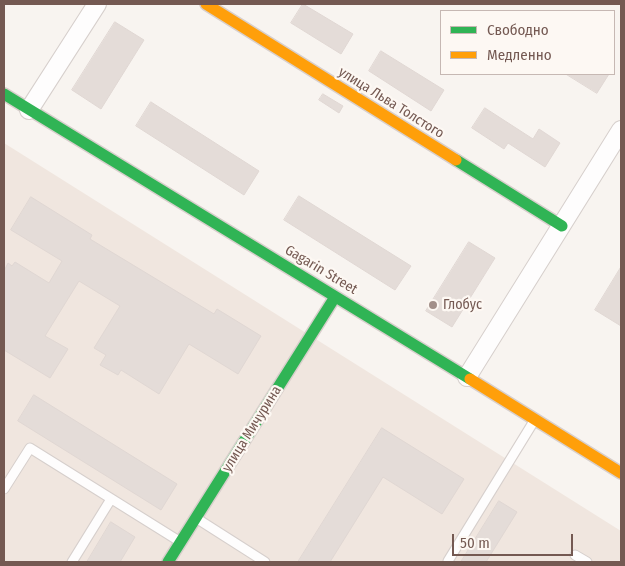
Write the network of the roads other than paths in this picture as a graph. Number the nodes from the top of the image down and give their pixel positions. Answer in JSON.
{"nodes":[{"id":1,"x":97,"y":4,"type":"edge"},
{"id":2,"x":206,"y":4,"type":"edge"},
{"id":3,"x":5,"y":98,"type":"edge"},
{"id":4,"x":29,"y":110,"type":"junction"},
{"id":5,"x":621,"y":130,"type":"edge"},
{"id":6,"x":562,"y":226,"type":"junction"},
{"id":7,"x":336,"y":297,"type":"junction"},
{"id":8,"x":467,"y":377,"type":"junction"},
{"id":9,"x":535,"y":419,"type":"junction"},
{"id":10,"x":621,"y":473,"type":"edge"},
{"id":11,"x":4,"y":490,"type":"edge"},
{"id":12,"x":111,"y":499,"type":"junction"},
{"id":13,"x":196,"y":518,"type":"junction"},
{"id":14,"x":181,"y":542,"type":"junction"},
{"id":15,"x":575,"y":555,"type":"dead end"},
{"id":16,"x":448,"y":561,"type":"edge"},
{"id":17,"x":72,"y":562,"type":"edge"},
{"id":18,"x":168,"y":562,"type":"edge"},
{"id":19,"x":265,"y":562,"type":"edge"},
{"id":20,"x":587,"y":562,"type":"edge"}],
"edges":[{"from":1,"to":4,"type":"street"},
{"from":2,"to":6,"type":"street","name":"улица Льва Толстого"},
{"from":3,"to":4,"type":"street","name":"Gagarin Street"},
{"from":4,"to":7,"type":"street","name":"Gagarin Street"},
{"from":5,"to":6,"type":"street"},
{"from":6,"to":8,"type":"street"},
{"from":7,"to":8,"type":"street","name":"Gagarin Street"},
{"from":7,"to":13,"type":"street","name":"улица Мичурина"},
{"from":8,"to":9,"type":"street","name":"Gagarin Street"},
{"from":9,"to":10,"type":"street","name":"Gagarin Street"},
{"from":9,"to":16,"type":"lane"},
{"from":11,"to":12,"type":"lane"},
{"from":12,"to":14,"type":"lane"},
{"from":12,"to":17,"type":"lane"},
{"from":13,"to":14,"type":"street","name":"улица Мичурина"},
{"from":13,"to":19,"type":"lane"},
{"from":14,"to":18,"type":"street","name":"улица Мичурина"},
{"from":15,"to":20,"type":"lane"}]}
